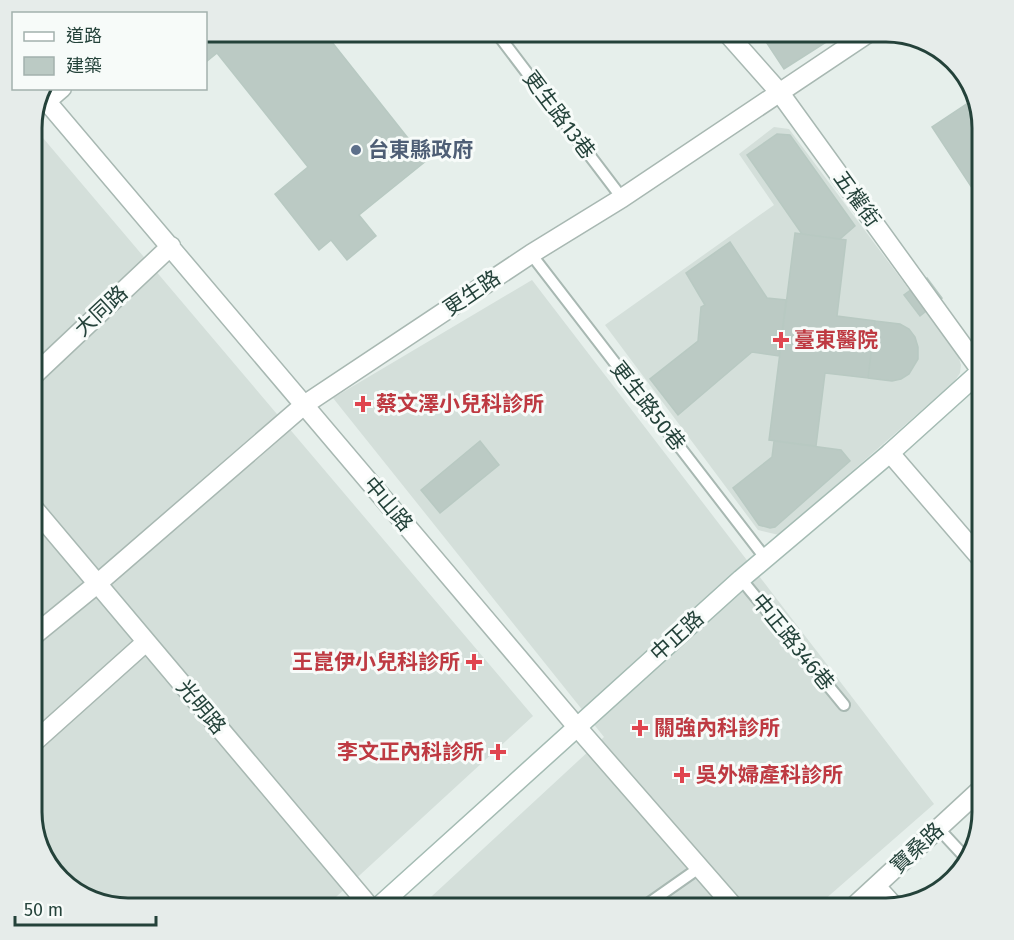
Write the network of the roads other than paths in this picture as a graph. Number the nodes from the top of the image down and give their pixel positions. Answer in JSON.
{"nodes":[{"id":1,"x":504,"y":42,"type":"edge"},
{"id":2,"x":735,"y":42,"type":"edge"},
{"id":3,"x":855,"y":42,"type":"edge"},
{"id":4,"x":780,"y":93,"type":"junction"},
{"id":5,"x":47,"y":101,"type":"edge"},
{"id":6,"x":622,"y":198,"type":"junction"},
{"id":7,"x":171,"y":246,"type":"junction"},
{"id":8,"x":531,"y":254,"type":"junction"},
{"id":9,"x":972,"y":356,"type":"edge"},
{"id":10,"x":42,"y":367,"type":"edge"},
{"id":11,"x":972,"y":379,"type":"edge"},
{"id":12,"x":304,"y":405,"type":"junction"},
{"id":13,"x":890,"y":453,"type":"junction"},
{"id":14,"x":42,"y":518,"type":"edge"},
{"id":15,"x":972,"y":548,"type":"edge"},
{"id":16,"x":766,"y":559,"type":"junction"},
{"id":17,"x":741,"y":579,"type":"junction"},
{"id":18,"x":97,"y":584,"type":"junction"},
{"id":19,"x":42,"y":629,"type":"edge"},
{"id":20,"x":146,"y":642,"type":"junction"},
{"id":21,"x":844,"y":705,"type":"dead end"},
{"id":22,"x":577,"y":727,"type":"junction"},
{"id":23,"x":42,"y":735,"type":"edge"},
{"id":24,"x":972,"y":798,"type":"edge"},
{"id":25,"x":939,"y":829,"type":"junction"},
{"id":26,"x":961,"y":853,"type":"edge"},
{"id":27,"x":699,"y":868,"type":"junction"},
{"id":28,"x":876,"y":886,"type":"junction"},
{"id":29,"x":363,"y":898,"type":"edge"},
{"id":30,"x":388,"y":898,"type":"edge"},
{"id":31,"x":656,"y":898,"type":"edge"},
{"id":32,"x":726,"y":898,"type":"edge"},
{"id":33,"x":863,"y":898,"type":"edge"},
{"id":34,"x":887,"y":898,"type":"edge"}],
"edges":[{"from":1,"to":6,"type":"lane","name":"更生路13巷"},
{"from":2,"to":4,"type":"street","name":"五權街"},
{"from":3,"to":4,"type":"street","name":"更生路"},
{"from":4,"to":6,"type":"street","name":"更生路"},
{"from":4,"to":9,"type":"street","name":"五權街"},
{"from":5,"to":7,"type":"street","name":"中山路"},
{"from":6,"to":8,"type":"street","name":"更生路"},
{"from":7,"to":10,"type":"street","name":"大同路"},
{"from":7,"to":12,"type":"street","name":"中山路"},
{"from":8,"to":12,"type":"street","name":"更生路"},
{"from":8,"to":16,"type":"lane","name":"更生路50巷"},
{"from":11,"to":13,"type":"street","name":"中正路"},
{"from":12,"to":18,"type":"street","name":"更生路"},
{"from":12,"to":22,"type":"street","name":"中山路"},
{"from":13,"to":15,"type":"street"},
{"from":13,"to":16,"type":"street","name":"中正路"},
{"from":14,"to":18,"type":"street","name":"光明路"},
{"from":16,"to":17,"type":"street","name":"中正路"},
{"from":17,"to":21,"type":"lane","name":"中正路346巷"},
{"from":17,"to":22,"type":"street","name":"中正路"},
{"from":18,"to":19,"type":"street","name":"更生路"},
{"from":18,"to":20,"type":"street","name":"光明路"},
{"from":20,"to":23,"type":"street"},
{"from":20,"to":29,"type":"street","name":"光明路"},
{"from":22,"to":27,"type":"street","name":"中山路"},
{"from":22,"to":30,"type":"street","name":"中正路"},
{"from":24,"to":25,"type":"street","name":"寶桑路"},
{"from":25,"to":26,"type":"lane"},
{"from":25,"to":28,"type":"street","name":"寶桑路"},
{"from":27,"to":31,"type":"lane"},
{"from":27,"to":32,"type":"street","name":"中山路"},
{"from":28,"to":33,"type":"street","name":"寶桑路"},
{"from":28,"to":34,"type":"street"}]}
